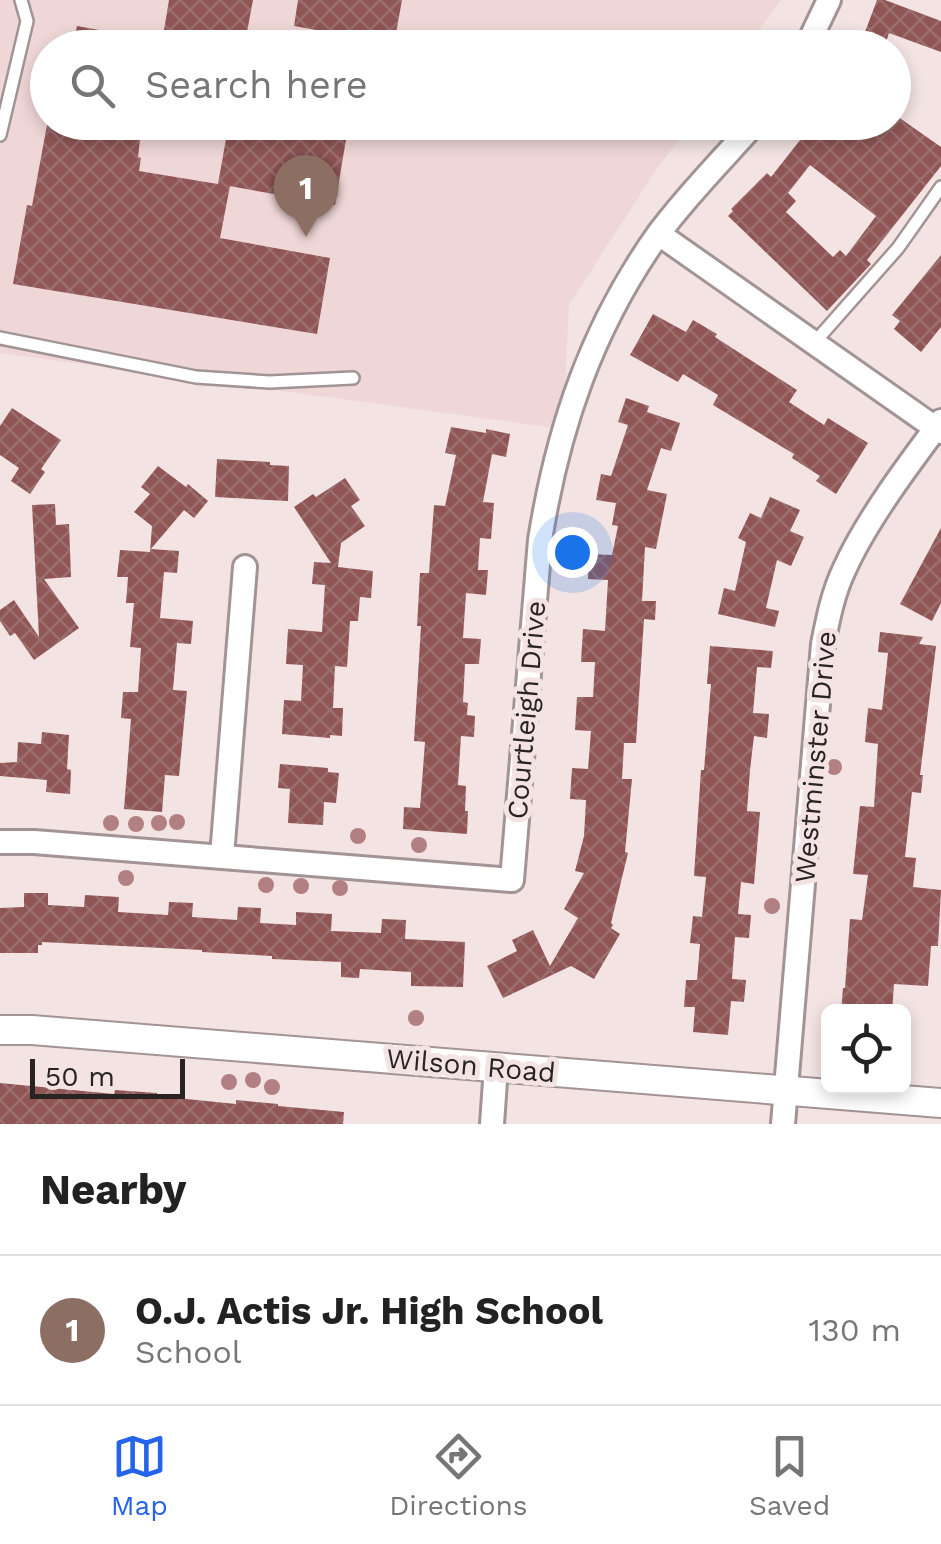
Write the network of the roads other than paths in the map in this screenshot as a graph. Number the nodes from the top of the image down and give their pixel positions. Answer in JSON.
{"nodes":[{"id":1,"x":22,"y":0,"type":"edge"},
{"id":2,"x":829,"y":0,"type":"edge"},
{"id":3,"x":815,"y":30,"type":"edge"},
{"id":4,"x":0,"y":136,"type":"edge"},
{"id":5,"x":740,"y":140,"type":"edge"},
{"id":6,"x":941,"y":186,"type":"edge"},
{"id":7,"x":659,"y":234,"type":"junction"},
{"id":8,"x":0,"y":338,"type":"edge"},
{"id":9,"x":814,"y":342,"type":"junction"},
{"id":10,"x":353,"y":378,"type":"dead end"},
{"id":11,"x":939,"y":427,"type":"edge"},
{"id":12,"x":246,"y":567,"type":"dead end"},
{"id":13,"x":0,"y":842,"type":"edge"},
{"id":14,"x":222,"y":856,"type":"junction"},
{"id":15,"x":0,"y":1030,"type":"edge"},
{"id":16,"x":496,"y":1067,"type":"junction"},
{"id":17,"x":786,"y":1090,"type":"junction"},
{"id":18,"x":941,"y":1103,"type":"edge"},
{"id":19,"x":492,"y":1124,"type":"edge"},
{"id":20,"x":784,"y":1124,"type":"edge"}],
"edges":[{"from":1,"to":4,"type":"lane"},
{"from":2,"to":3,"type":"street"},
{"from":5,"to":7,"type":"street","name":"Courtleigh Drive"},
{"from":6,"to":9,"type":"lane"},
{"from":7,"to":9,"type":"street"},
{"from":7,"to":14,"type":"street","name":"Courtleigh Drive"},
{"from":8,"to":10,"type":"lane"},
{"from":9,"to":11,"type":"street"},
{"from":11,"to":17,"type":"street","name":"Westminster Drive"},
{"from":12,"to":14,"type":"street"},
{"from":13,"to":14,"type":"street"},
{"from":15,"to":16,"type":"street","name":"Wilson Road"},
{"from":16,"to":17,"type":"street","name":"Wilson Road"},
{"from":16,"to":19,"type":"street"},
{"from":17,"to":18,"type":"street","name":"Wilson Road"},
{"from":17,"to":20,"type":"street","name":"Westminster Drive"}]}
